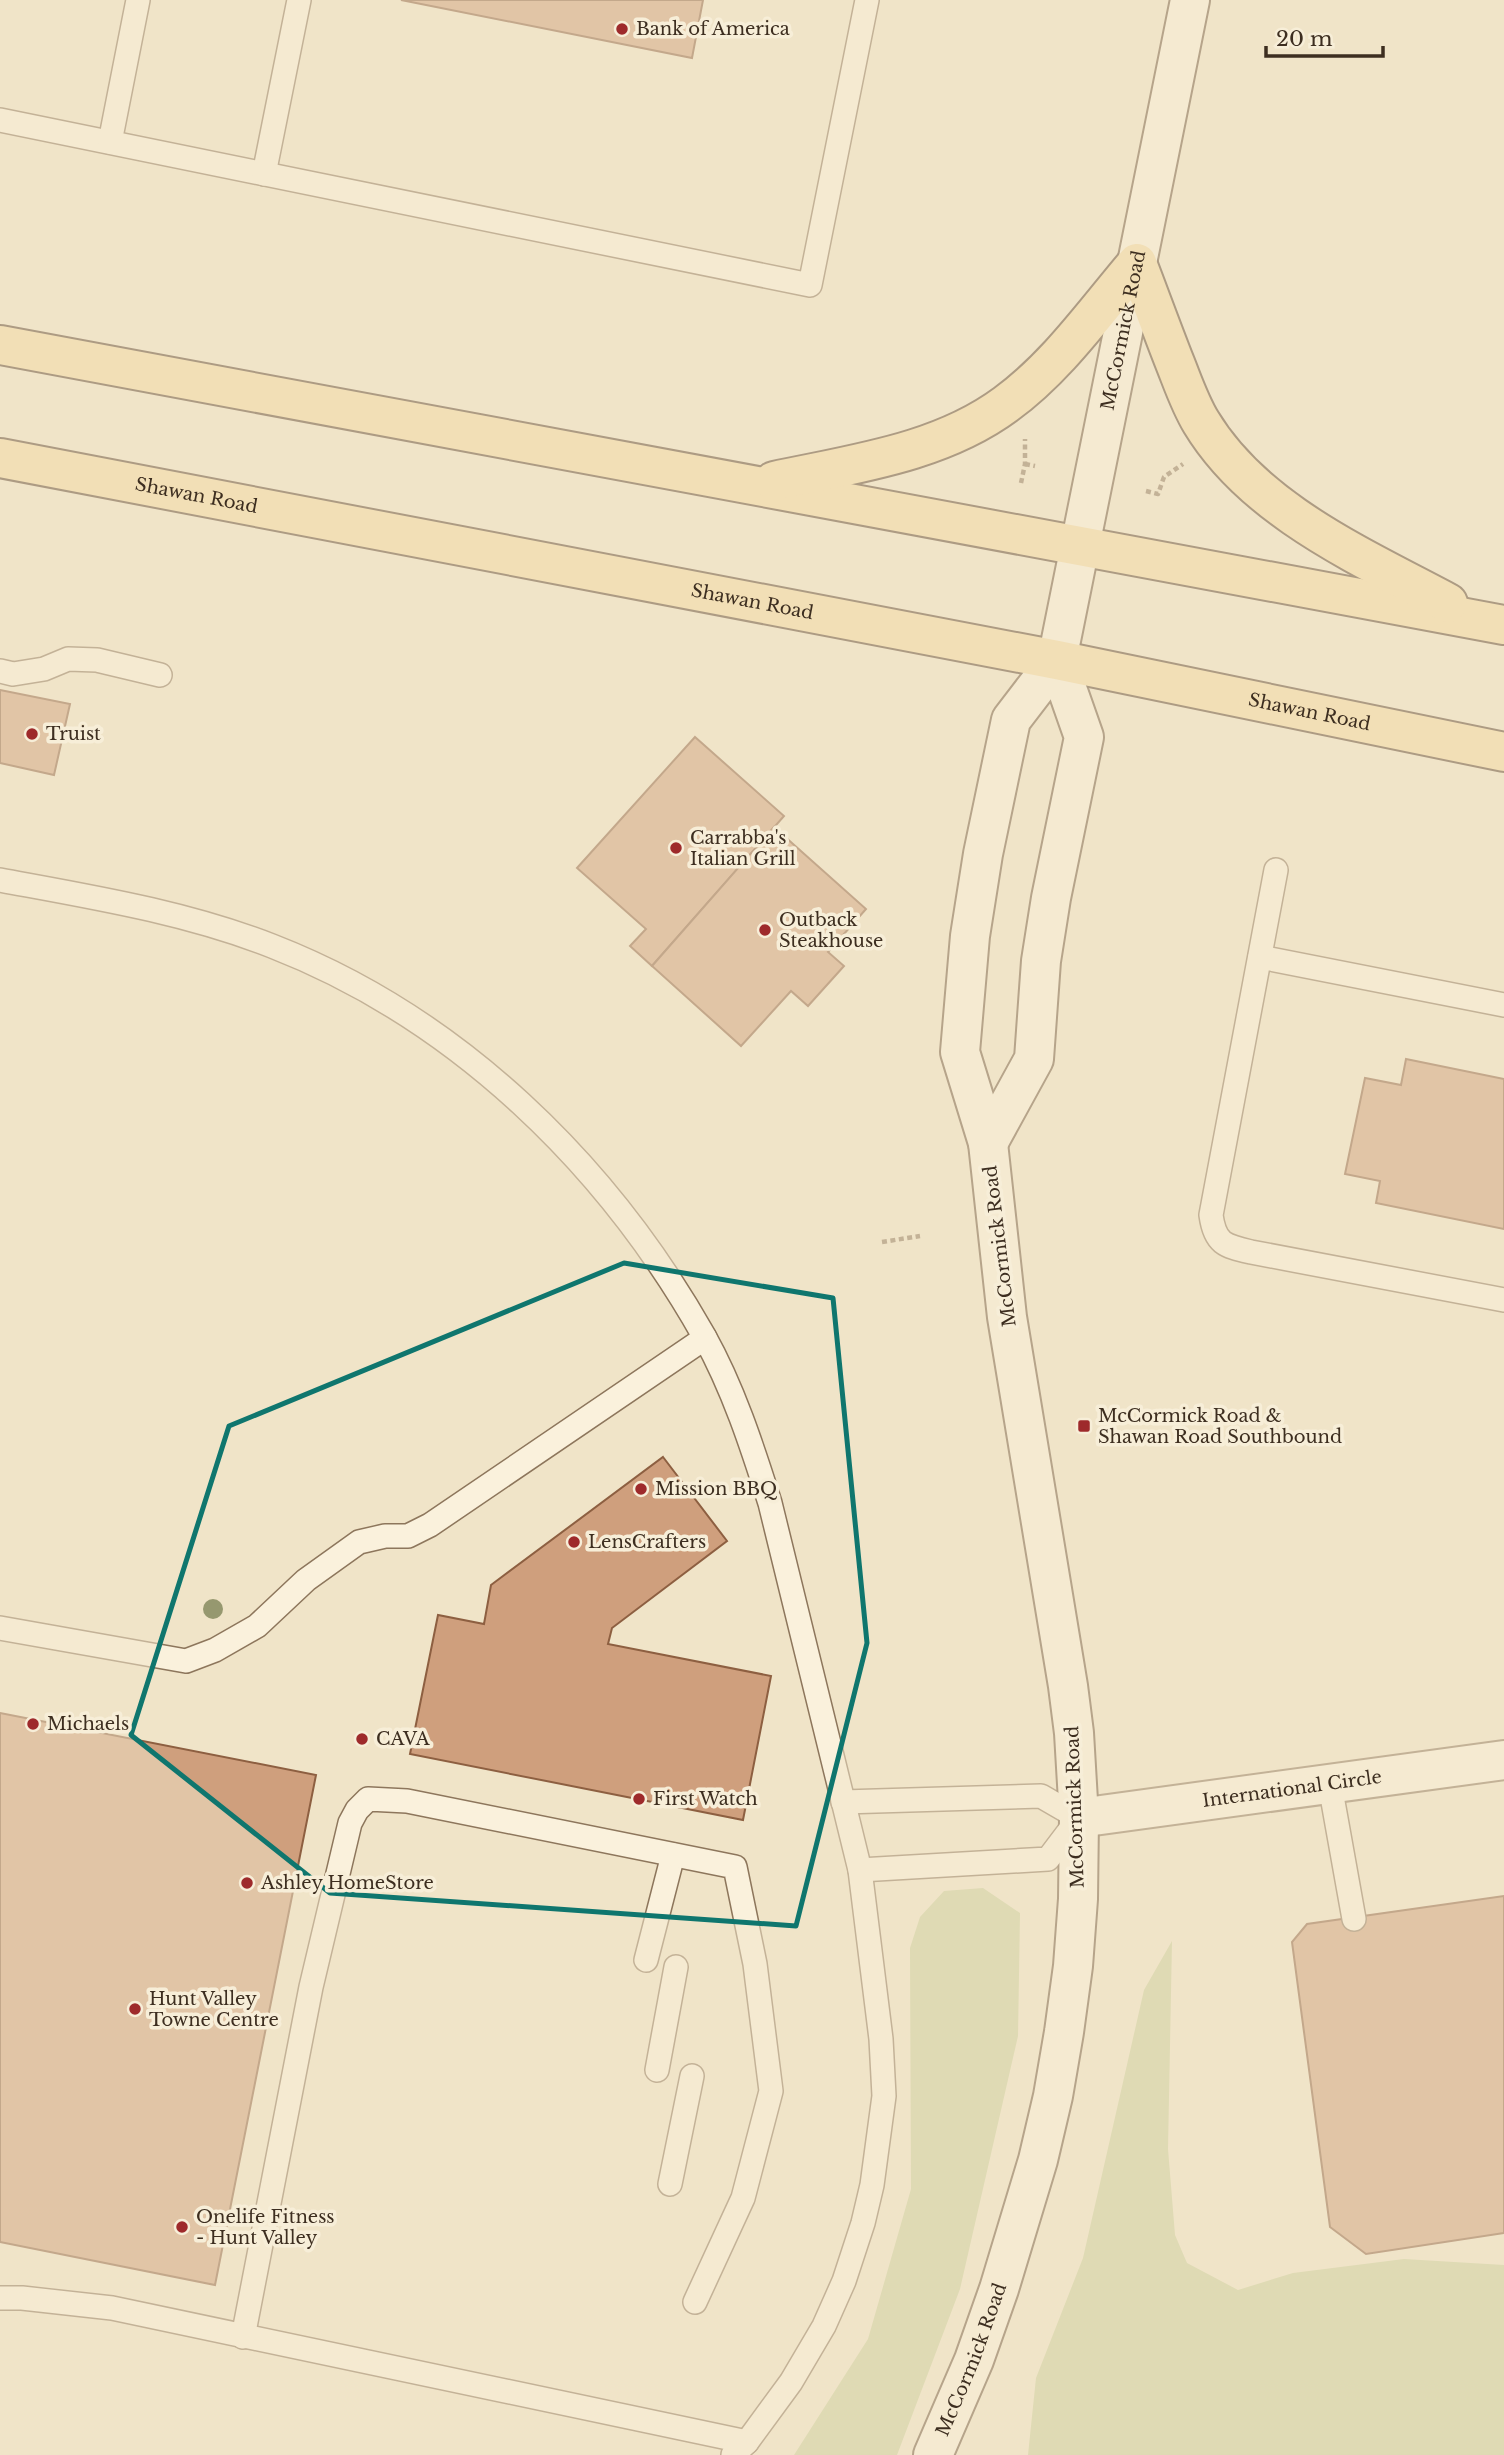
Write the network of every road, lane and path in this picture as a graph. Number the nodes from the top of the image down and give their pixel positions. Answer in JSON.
{"nodes":[{"id":1,"x":138,"y":0,"type":"edge"},
{"id":2,"x":299,"y":0,"type":"edge"},
{"id":3,"x":867,"y":0,"type":"edge"},
{"id":4,"x":1189,"y":0,"type":"edge"},
{"id":5,"x":0,"y":120,"type":"edge"},
{"id":6,"x":110,"y":142,"type":"junction"},
{"id":7,"x":264,"y":174,"type":"junction"},
{"id":8,"x":1137,"y":263,"type":"junction"},
{"id":9,"x":0,"y":345,"type":"edge"},
{"id":10,"x":1028,"y":434,"type":"dead end"},
{"id":11,"x":0,"y":458,"type":"edge"},
{"id":12,"x":1187,"y":461,"type":"dead end"},
{"id":13,"x":1025,"y":464,"type":"junction"},
{"id":14,"x":1035,"y":466,"type":"dead end"},
{"id":15,"x":1021,"y":483,"type":"dead end"},
{"id":16,"x":758,"y":485,"type":"junction"},
{"id":17,"x":1146,"y":491,"type":"dead end"},
{"id":18,"x":1080,"y":545,"type":"junction"},
{"id":19,"x":1492,"y":622,"type":"edge"},
{"id":20,"x":1057,"y":660,"type":"junction"},
{"id":21,"x":0,"y":671,"type":"edge"},
{"id":22,"x":160,"y":675,"type":"dead end"},
{"id":23,"x":1504,"y":752,"type":"edge"},
{"id":24,"x":1276,"y":870,"type":"dead end"},
{"id":25,"x":0,"y":880,"type":"edge"},
{"id":26,"x":1259,"y":957,"type":"junction"},
{"id":27,"x":1504,"y":1005,"type":"edge"},
{"id":28,"x":988,"y":1143,"type":"junction"},
{"id":29,"x":920,"y":1236,"type":"dead end"},
{"id":30,"x":882,"y":1242,"type":"dead end"},
{"id":31,"x":1504,"y":1300,"type":"edge"},
{"id":32,"x":705,"y":1338,"type":"junction"},
{"id":33,"x":0,"y":1628,"type":"edge"},
{"id":34,"x":1504,"y":1760,"type":"edge"},
{"id":35,"x":1331,"y":1784,"type":"junction"},
{"id":36,"x":843,"y":1802,"type":"junction"},
{"id":37,"x":1079,"y":1818,"type":"junction"},
{"id":38,"x":673,"y":1855,"type":"junction"},
{"id":39,"x":860,"y":1870,"type":"junction"},
{"id":40,"x":1354,"y":1919,"type":"dead end"},
{"id":41,"x":646,"y":1960,"type":"dead end"},
{"id":42,"x":676,"y":1967,"type":"dead end"},
{"id":43,"x":657,"y":2070,"type":"dead end"},
{"id":44,"x":692,"y":2076,"type":"dead end"},
{"id":45,"x":670,"y":2184,"type":"dead end"},
{"id":46,"x":0,"y":2298,"type":"edge"},
{"id":47,"x":695,"y":2302,"type":"dead end"},
{"id":48,"x":243,"y":2337,"type":"junction"},
{"id":49,"x":740,"y":2448,"type":"edge"},
{"id":50,"x":933,"y":2455,"type":"edge"}],
"edges":[{"from":1,"to":6,"type":"lane"},
{"from":2,"to":7,"type":"lane"},
{"from":3,"to":7,"type":"lane"},
{"from":4,"to":8,"type":"main road","name":"McCormick Road"},
{"from":5,"to":6,"type":"lane"},
{"from":6,"to":7,"type":"lane"},
{"from":8,"to":16,"type":"main road"},
{"from":8,"to":18,"type":"main road","name":"McCormick Road"},
{"from":8,"to":19,"type":"main road"},
{"from":9,"to":16,"type":"main road"},
{"from":10,"to":13,"type":"path"},
{"from":11,"to":20,"type":"main road","name":"Shawan Road"},
{"from":12,"to":17,"type":"path"},
{"from":13,"to":14,"type":"path"},
{"from":13,"to":15,"type":"path"},
{"from":16,"to":18,"type":"main road"},
{"from":18,"to":19,"type":"main road"},
{"from":18,"to":20,"type":"main road","name":"McCormick Road"},
{"from":20,"to":23,"type":"main road","name":"Shawan Road"},
{"from":20,"to":28,"type":"main road","name":"McCormick Road"},
{"from":20,"to":28,"type":"main road","name":"McCormick Road"},
{"from":21,"to":22,"type":"lane"},
{"from":24,"to":26,"type":"lane"},
{"from":25,"to":32,"type":"lane"},
{"from":26,"to":27,"type":"lane"},
{"from":26,"to":31,"type":"lane"},
{"from":28,"to":37,"type":"main road","name":"McCormick Road"},
{"from":29,"to":30,"type":"path"},
{"from":32,"to":33,"type":"lane"},
{"from":32,"to":36,"type":"lane"},
{"from":34,"to":35,"type":"main road","name":"International Circle"},
{"from":35,"to":37,"type":"main road","name":"International Circle"},
{"from":35,"to":40,"type":"lane"},
{"from":36,"to":37,"type":"lane"},
{"from":36,"to":39,"type":"lane"},
{"from":37,"to":39,"type":"lane"},
{"from":37,"to":50,"type":"main road","name":"McCormick Road"},
{"from":38,"to":41,"type":"lane"},
{"from":38,"to":47,"type":"lane"},
{"from":38,"to":48,"type":"lane"},
{"from":39,"to":49,"type":"lane"},
{"from":42,"to":43,"type":"lane"},
{"from":44,"to":45,"type":"lane"},
{"from":46,"to":48,"type":"lane"},
{"from":48,"to":49,"type":"lane"}]}
